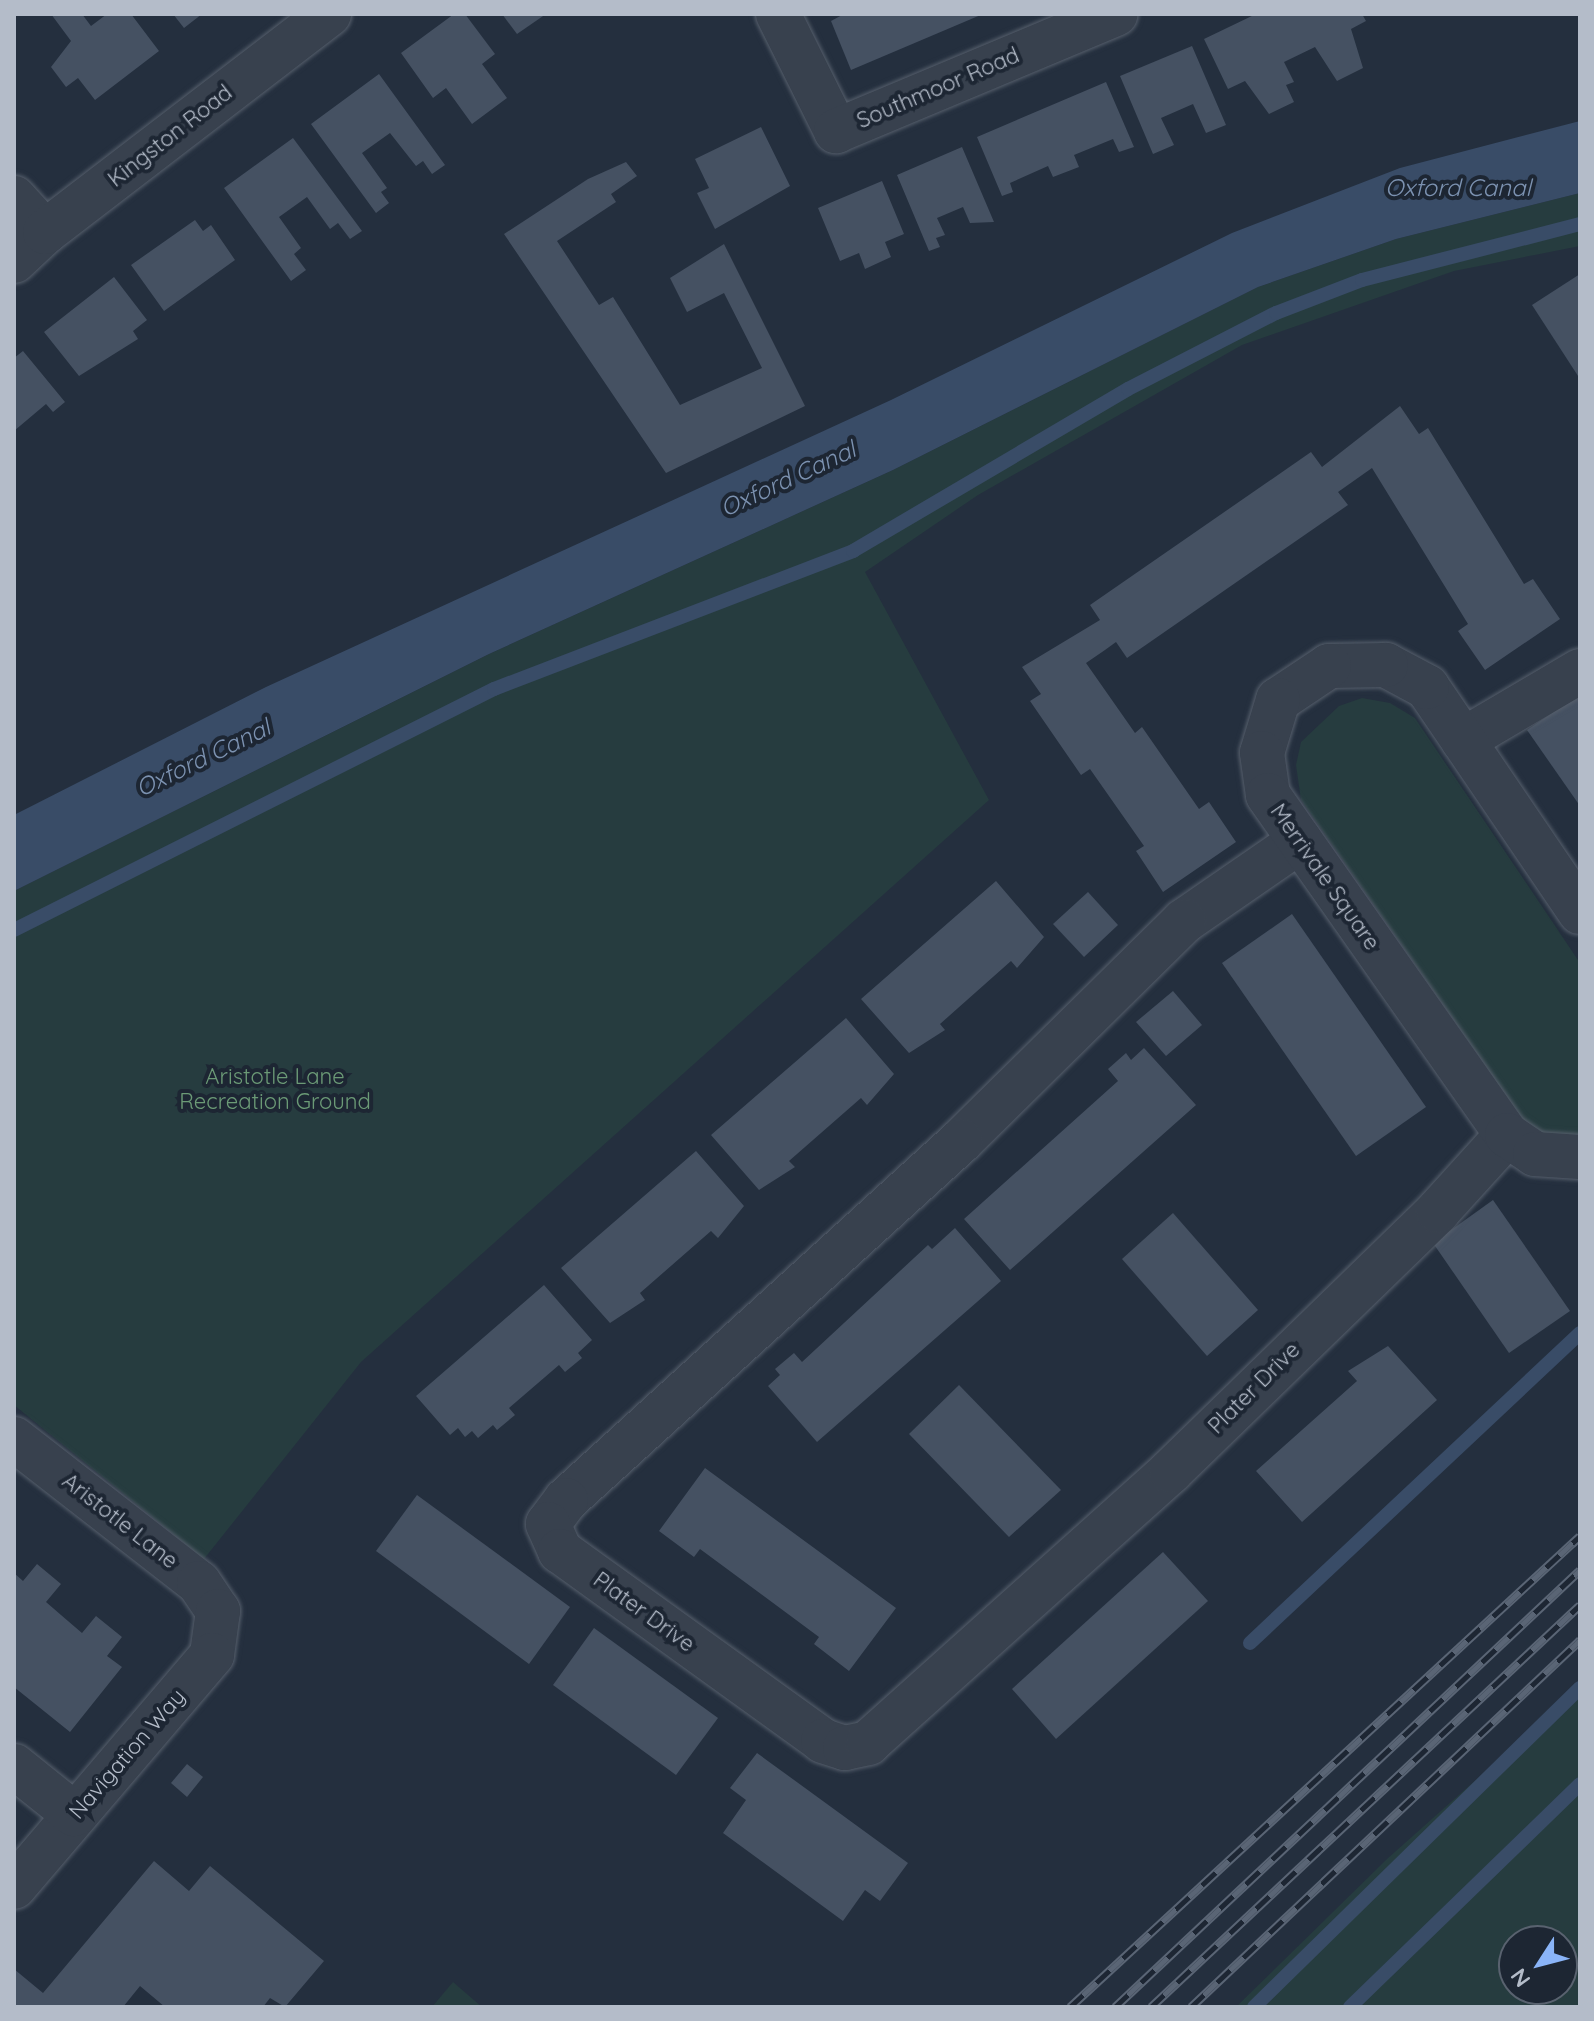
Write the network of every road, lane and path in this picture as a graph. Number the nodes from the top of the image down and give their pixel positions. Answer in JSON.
{"nodes":[{"id":1,"x":329,"y":14,"type":"edge"},
{"id":2,"x":778,"y":14,"type":"edge"},
{"id":3,"x":1116,"y":14,"type":"edge"},
{"id":4,"x":14,"y":198,"type":"edge"},
{"id":5,"x":45,"y":232,"type":"junction"},
{"id":6,"x":14,"y":261,"type":"edge"},
{"id":7,"x":1580,"y":671,"type":"edge"},
{"id":8,"x":1463,"y":740,"type":"junction"},
{"id":9,"x":1300,"y":841,"type":"junction"},
{"id":10,"x":1580,"y":912,"type":"edge"},
{"id":11,"x":1507,"y":1135,"type":"junction"},
{"id":12,"x":1580,"y":1157,"type":"edge"},
{"id":13,"x":14,"y":1439,"type":"edge"},
{"id":14,"x":218,"y":1611,"type":"joint"},
{"id":15,"x":14,"y":1766,"type":"edge"},
{"id":16,"x":74,"y":1814,"type":"junction"},
{"id":17,"x":14,"y":1887,"type":"edge"}],
"edges":[{"from":1,"to":5,"type":"street","name":"Kingston Road"},
{"from":2,"to":3,"type":"street","name":"Southmoor Road"},
{"from":4,"to":5,"type":"street"},
{"from":5,"to":6,"type":"street","name":"Kingston Road"},
{"from":7,"to":8,"type":"street"},
{"from":8,"to":9,"type":"street","name":"Merrivale Square"},
{"from":8,"to":10,"type":"street","name":"Merrivale Square"},
{"from":9,"to":11,"type":"street","name":"Merrivale Square"},
{"from":9,"to":11,"type":"street","name":"Plater Drive"},
{"from":11,"to":12,"type":"street","name":"Merrivale Square"},
{"from":13,"to":14,"type":"street","name":"Aristotle Lane"},
{"from":14,"to":16,"type":"street","name":"Navigation Way"},
{"from":15,"to":16,"type":"street"},
{"from":16,"to":17,"type":"street","name":"Navigation Way"}]}
